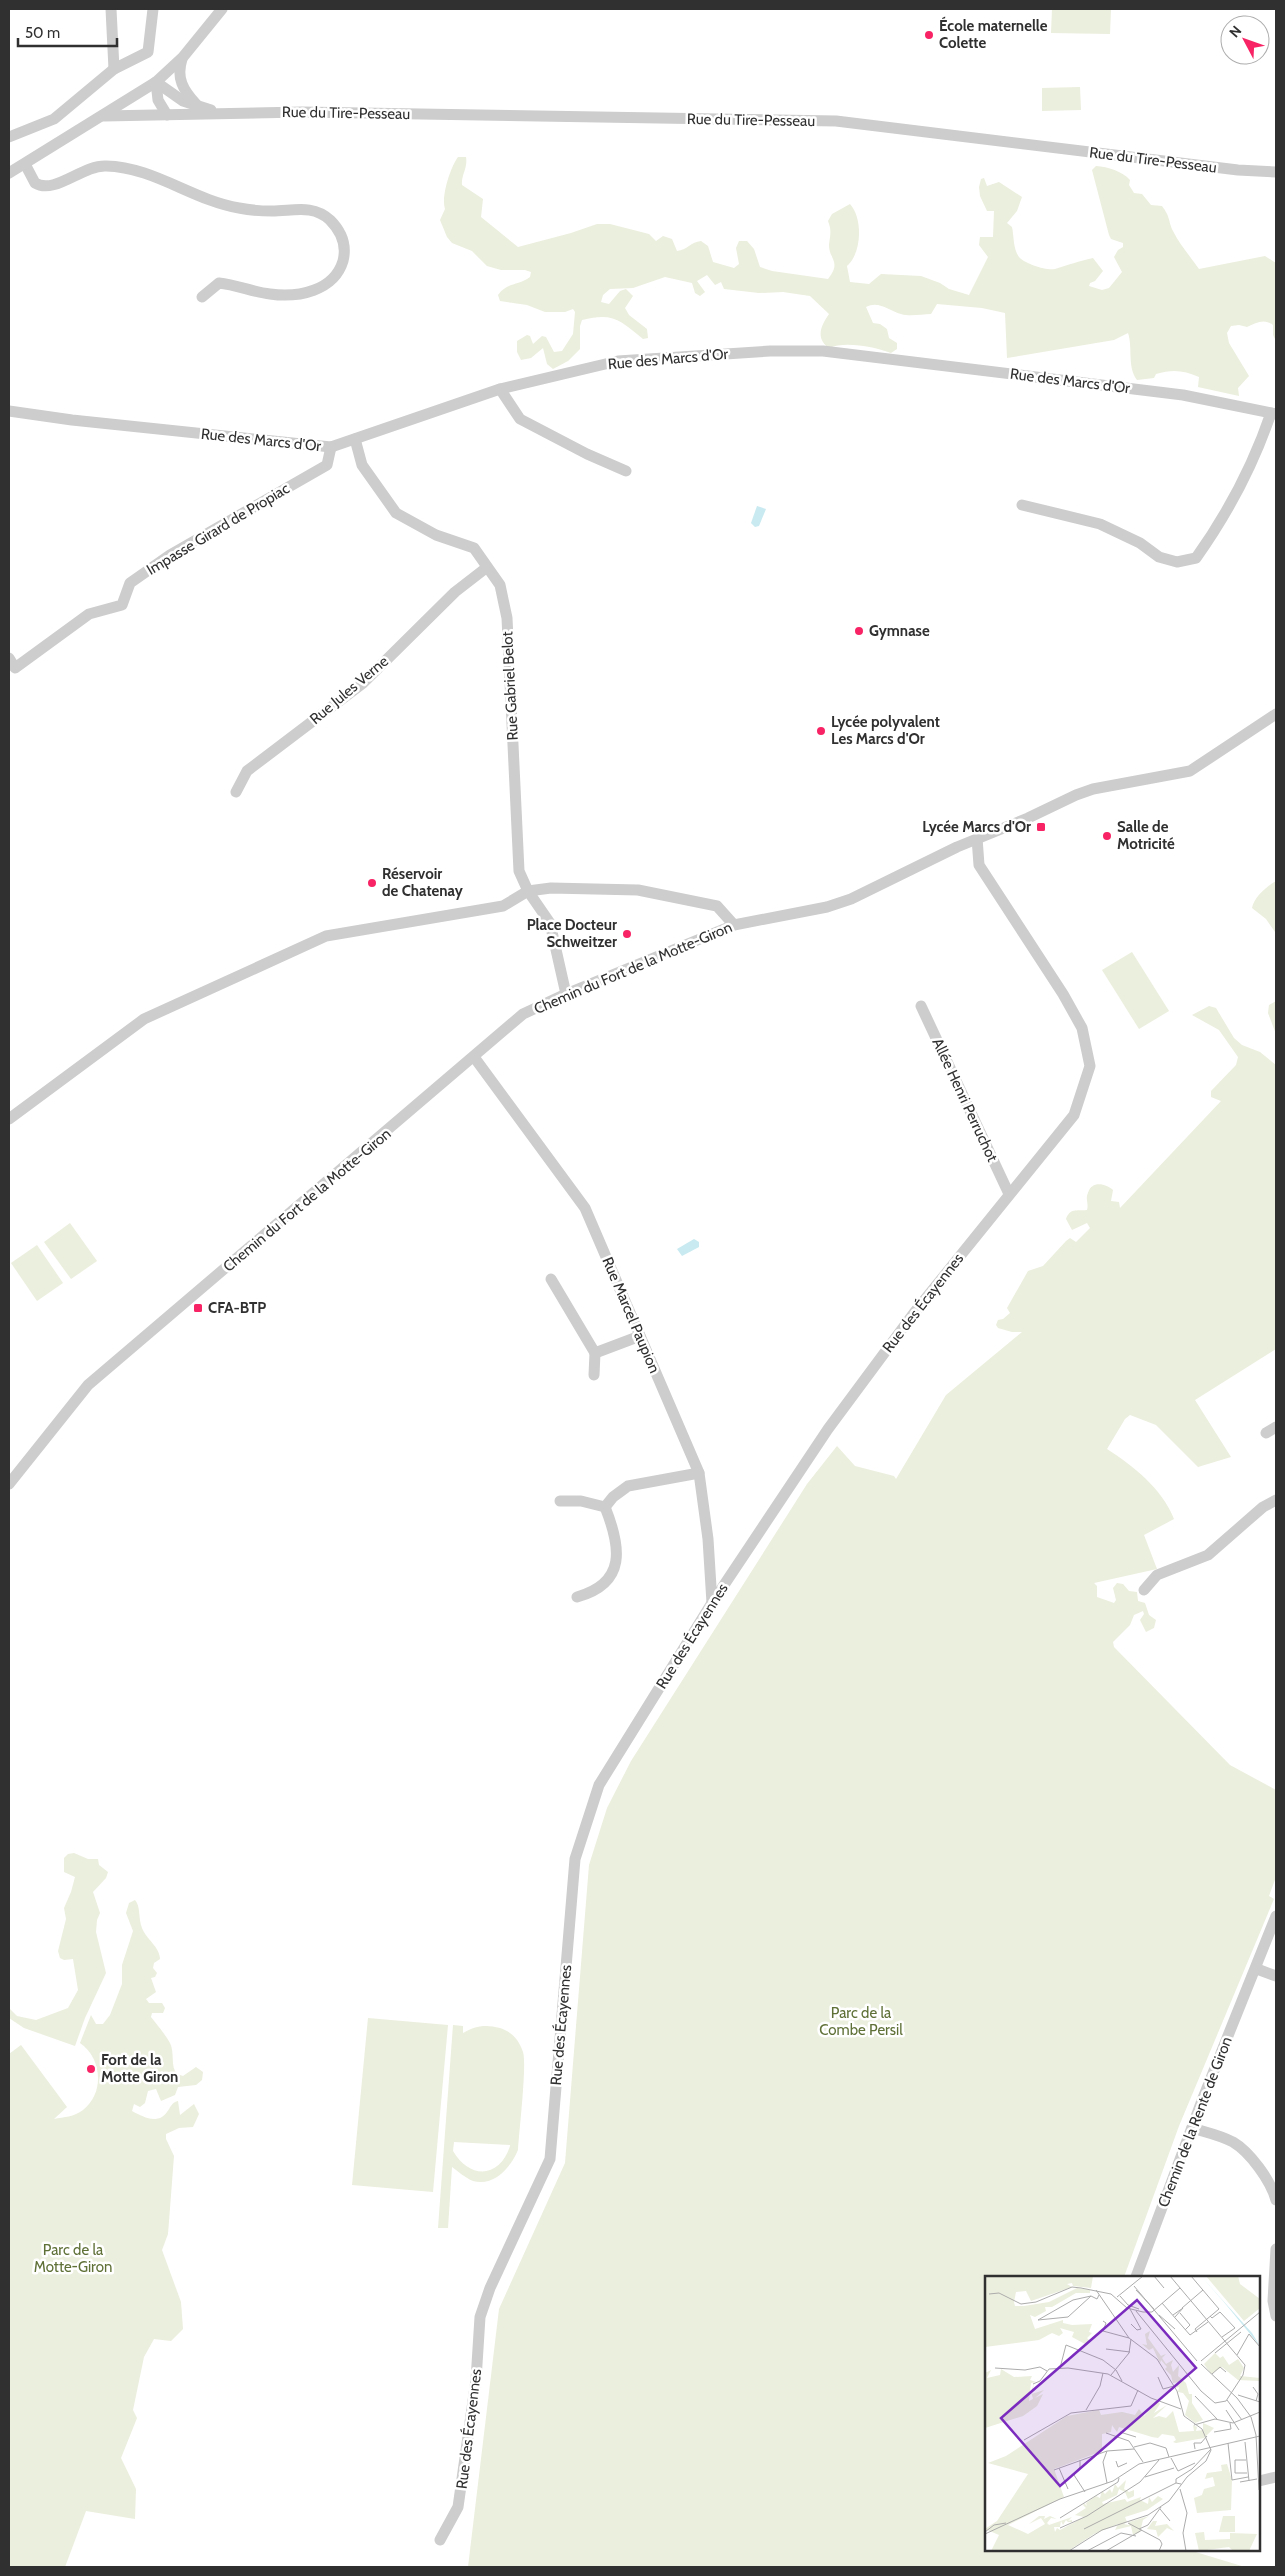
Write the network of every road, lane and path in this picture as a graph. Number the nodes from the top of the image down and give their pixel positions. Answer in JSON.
{"nodes":[{"id":1,"x":111,"y":9,"type":"edge"},
{"id":2,"x":153,"y":9,"type":"edge"},
{"id":3,"x":222,"y":9,"type":"edge"},
{"id":4,"x":183,"y":57,"type":"junction"},
{"id":5,"x":114,"y":70,"type":"junction"},
{"id":6,"x":156,"y":82,"type":"junction"},
{"id":7,"x":199,"y":107,"type":"junction"},
{"id":8,"x":222,"y":113,"type":"junction"},
{"id":9,"x":166,"y":115,"type":"junction"},
{"id":10,"x":104,"y":116,"type":"junction"},
{"id":11,"x":9,"y":137,"type":"edge"},
{"id":12,"x":25,"y":164,"type":"junction"},
{"id":13,"x":1276,"y":172,"type":"edge"},
{"id":14,"x":9,"y":173,"type":"edge"},
{"id":15,"x":202,"y":296,"type":"dead end"},
{"id":16,"x":500,"y":390,"type":"junction"},
{"id":17,"x":9,"y":410,"type":"edge"},
{"id":18,"x":1274,"y":414,"type":"edge"},
{"id":19,"x":355,"y":439,"type":"junction"},
{"id":20,"x":330,"y":447,"type":"junction"},
{"id":21,"x":626,"y":471,"type":"dead end"},
{"id":22,"x":1022,"y":504,"type":"dead end"},
{"id":23,"x":486,"y":568,"type":"junction"},
{"id":24,"x":9,"y":658,"type":"edge"},
{"id":25,"x":1276,"y":714,"type":"edge"},
{"id":26,"x":236,"y":792,"type":"dead end"},
{"id":27,"x":977,"y":838,"type":"junction"},
{"id":28,"x":528,"y":892,"type":"junction"},
{"id":29,"x":734,"y":925,"type":"junction"},
{"id":30,"x":566,"y":994,"type":"junction"},
{"id":31,"x":921,"y":1006,"type":"dead end"},
{"id":32,"x":474,"y":1058,"type":"junction"},
{"id":33,"x":9,"y":1119,"type":"edge"},
{"id":34,"x":1009,"y":1194,"type":"junction"},
{"id":35,"x":551,"y":1279,"type":"dead end"},
{"id":36,"x":640,"y":1336,"type":"junction"},
{"id":37,"x":595,"y":1353,"type":"junction"},
{"id":38,"x":594,"y":1375,"type":"dead end"},
{"id":39,"x":1276,"y":1427,"type":"edge"},
{"id":40,"x":1266,"y":1433,"type":"dead end"},
{"id":41,"x":700,"y":1474,"type":"junction"},
{"id":42,"x":10,"y":1480,"type":"edge"},
{"id":43,"x":1276,"y":1500,"type":"edge"},
{"id":44,"x":560,"y":1501,"type":"dead end"},
{"id":45,"x":605,"y":1507,"type":"junction"},
{"id":46,"x":1144,"y":1590,"type":"dead end"},
{"id":47,"x":577,"y":1597,"type":"dead end"},
{"id":48,"x":712,"y":1603,"type":"junction"},
{"id":49,"x":1276,"y":1916,"type":"edge"},
{"id":50,"x":1256,"y":1969,"type":"junction"},
{"id":51,"x":1276,"y":1976,"type":"edge"},
{"id":52,"x":1192,"y":2128,"type":"junction"},
{"id":53,"x":1276,"y":2200,"type":"edge"},
{"id":54,"x":1276,"y":2249,"type":"edge"},
{"id":55,"x":1137,"y":2276,"type":"edge"},
{"id":56,"x":1276,"y":2316,"type":"edge"},
{"id":57,"x":1276,"y":2477,"type":"edge"},
{"id":58,"x":1260,"y":2481,"type":"edge"},
{"id":59,"x":440,"y":2540,"type":"dead end"}],
"edges":[{"from":1,"to":5,"type":"street"},
{"from":2,"to":5,"type":"street"},
{"from":3,"to":4,"type":"street"},
{"from":4,"to":6,"type":"street"},
{"from":4,"to":7,"type":"street"},
{"from":5,"to":11,"type":"street"},
{"from":6,"to":7,"type":"street","name":"Rue du Tire-Pesseau"},
{"from":6,"to":9,"type":"street"},
{"from":6,"to":10,"type":"street"},
{"from":7,"to":8,"type":"street","name":"Rue du Tire-Pesseau"},
{"from":8,"to":9,"type":"street","name":"Rue du Tire-Pesseau"},
{"from":8,"to":13,"type":"street","name":"Rue du Tire-Pesseau"},
{"from":9,"to":10,"type":"street","name":"Rue du Tire-Pesseau"},
{"from":10,"to":12,"type":"street"},
{"from":12,"to":14,"type":"street"},
{"from":12,"to":15,"type":"street"},
{"from":16,"to":18,"type":"street","name":"Rue des Marcs d'Or"},
{"from":16,"to":19,"type":"street","name":"Rue des Marcs d'Or"},
{"from":16,"to":21,"type":"street"},
{"from":17,"to":20,"type":"street","name":"Rue des Marcs d'Or"},
{"from":18,"to":22,"type":"street"},
{"from":19,"to":20,"type":"street","name":"Rue des Marcs d'Or"},
{"from":19,"to":23,"type":"street","name":"Rue Gabriel Belot"},
{"from":20,"to":24,"type":"street","name":"Impasse Girard de Propiac"},
{"from":23,"to":26,"type":"street","name":"Rue Jules Verne"},
{"from":23,"to":28,"type":"street","name":"Rue Gabriel Belot"},
{"from":25,"to":27,"type":"street","name":"Chemin du Fort de la Motte-Giron"},
{"from":27,"to":29,"type":"street","name":"Chemin du Fort de la Motte-Giron"},
{"from":27,"to":34,"type":"street","name":"Rue des Écayennes"},
{"from":28,"to":29,"type":"street"},
{"from":28,"to":30,"type":"street","name":"Rue Gabriel Belot"},
{"from":28,"to":33,"type":"street"},
{"from":29,"to":30,"type":"street","name":"Chemin du Fort de la Motte-Giron"},
{"from":30,"to":32,"type":"street","name":"Chemin du Fort de la Motte-Giron"},
{"from":31,"to":34,"type":"street","name":"Allée Henri Perruchot"},
{"from":32,"to":36,"type":"street","name":"Rue Marcel Paupion"},
{"from":32,"to":42,"type":"street","name":"Chemin du Fort de la Motte-Giron"},
{"from":34,"to":48,"type":"street","name":"Rue des Écayennes"},
{"from":35,"to":37,"type":"street"},
{"from":36,"to":37,"type":"street"},
{"from":36,"to":41,"type":"street","name":"Rue Marcel Paupion"},
{"from":37,"to":38,"type":"street"},
{"from":39,"to":40,"type":"street"},
{"from":41,"to":45,"type":"street"},
{"from":41,"to":48,"type":"street","name":"Rue Marcel Paupion"},
{"from":43,"to":46,"type":"street"},
{"from":44,"to":45,"type":"street"},
{"from":45,"to":47,"type":"street"},
{"from":48,"to":59,"type":"street","name":"Rue des Écayennes"},
{"from":49,"to":50,"type":"street","name":"Chemin de la Rente de Giron"},
{"from":50,"to":51,"type":"street"},
{"from":50,"to":52,"type":"street","name":"Chemin de la Rente de Giron"},
{"from":52,"to":53,"type":"street"},
{"from":52,"to":55,"type":"street","name":"Chemin de la Rente de Giron"},
{"from":54,"to":56,"type":"street"},
{"from":57,"to":58,"type":"street"}]}
